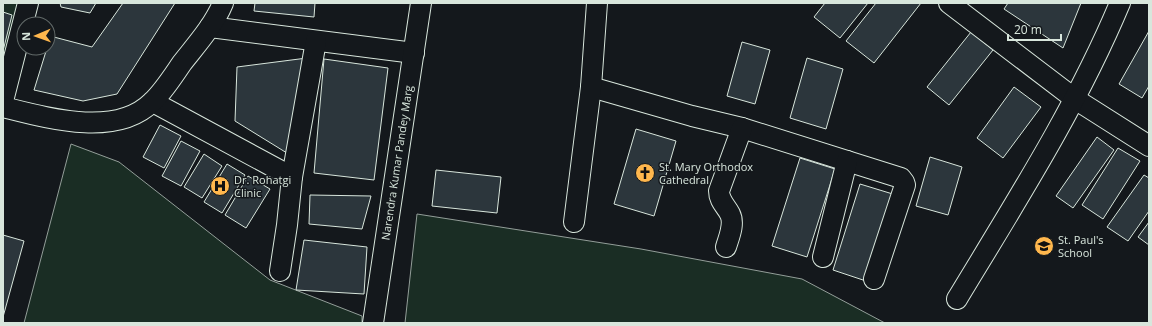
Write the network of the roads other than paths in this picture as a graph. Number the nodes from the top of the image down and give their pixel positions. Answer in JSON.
{"nodes":[{"id":1,"x":28,"y":3,"type":"edge"},
{"id":2,"x":224,"y":3,"type":"edge"},
{"id":3,"x":421,"y":3,"type":"edge"},
{"id":4,"x":597,"y":3,"type":"edge"},
{"id":5,"x":949,"y":3,"type":"edge"},
{"id":6,"x":1120,"y":3,"type":"edge"},
{"id":7,"x":210,"y":27,"type":"junction"},
{"id":8,"x":316,"y":41,"type":"junction"},
{"id":9,"x":414,"y":53,"type":"junction"},
{"id":10,"x":591,"y":87,"type":"junction"},
{"id":11,"x":1075,"y":99,"type":"junction"},
{"id":12,"x":3,"y":101,"type":"edge"},
{"id":13,"x":153,"y":102,"type":"junction"},
{"id":14,"x":3,"y":107,"type":"edge"},
{"id":15,"x":742,"y":128,"type":"junction"},
{"id":16,"x":1149,"y":146,"type":"edge"},
{"id":17,"x":847,"y":161,"type":"junction"},
{"id":18,"x":292,"y":177,"type":"junction"},
{"id":19,"x":574,"y":222,"type":"dead end"},
{"id":20,"x":726,"y":247,"type":"dead end"},
{"id":21,"x":823,"y":257,"type":"dead end"},
{"id":22,"x":280,"y":271,"type":"dead end"},
{"id":23,"x":874,"y":279,"type":"dead end"},
{"id":24,"x":957,"y":299,"type":"dead end"},
{"id":25,"x":373,"y":323,"type":"edge"}],
"edges":[{"from":1,"to":12,"type":"street"},
{"from":2,"to":7,"type":"street"},
{"from":3,"to":9,"type":"street","name":"Narendra Kumar Pandey Marg"},
{"from":4,"to":10,"type":"street"},
{"from":5,"to":11,"type":"street"},
{"from":6,"to":11,"type":"street"},
{"from":7,"to":8,"type":"street"},
{"from":7,"to":13,"type":"street"},
{"from":8,"to":9,"type":"street"},
{"from":8,"to":18,"type":"street"},
{"from":9,"to":25,"type":"street","name":"Narendra Kumar Pandey Marg"},
{"from":10,"to":15,"type":"street"},
{"from":10,"to":19,"type":"street"},
{"from":11,"to":16,"type":"street"},
{"from":11,"to":24,"type":"street"},
{"from":13,"to":14,"type":"street"},
{"from":13,"to":18,"type":"street"},
{"from":15,"to":17,"type":"street"},
{"from":15,"to":20,"type":"street"},
{"from":17,"to":21,"type":"street"},
{"from":17,"to":23,"type":"street"},
{"from":18,"to":22,"type":"street"}]}
